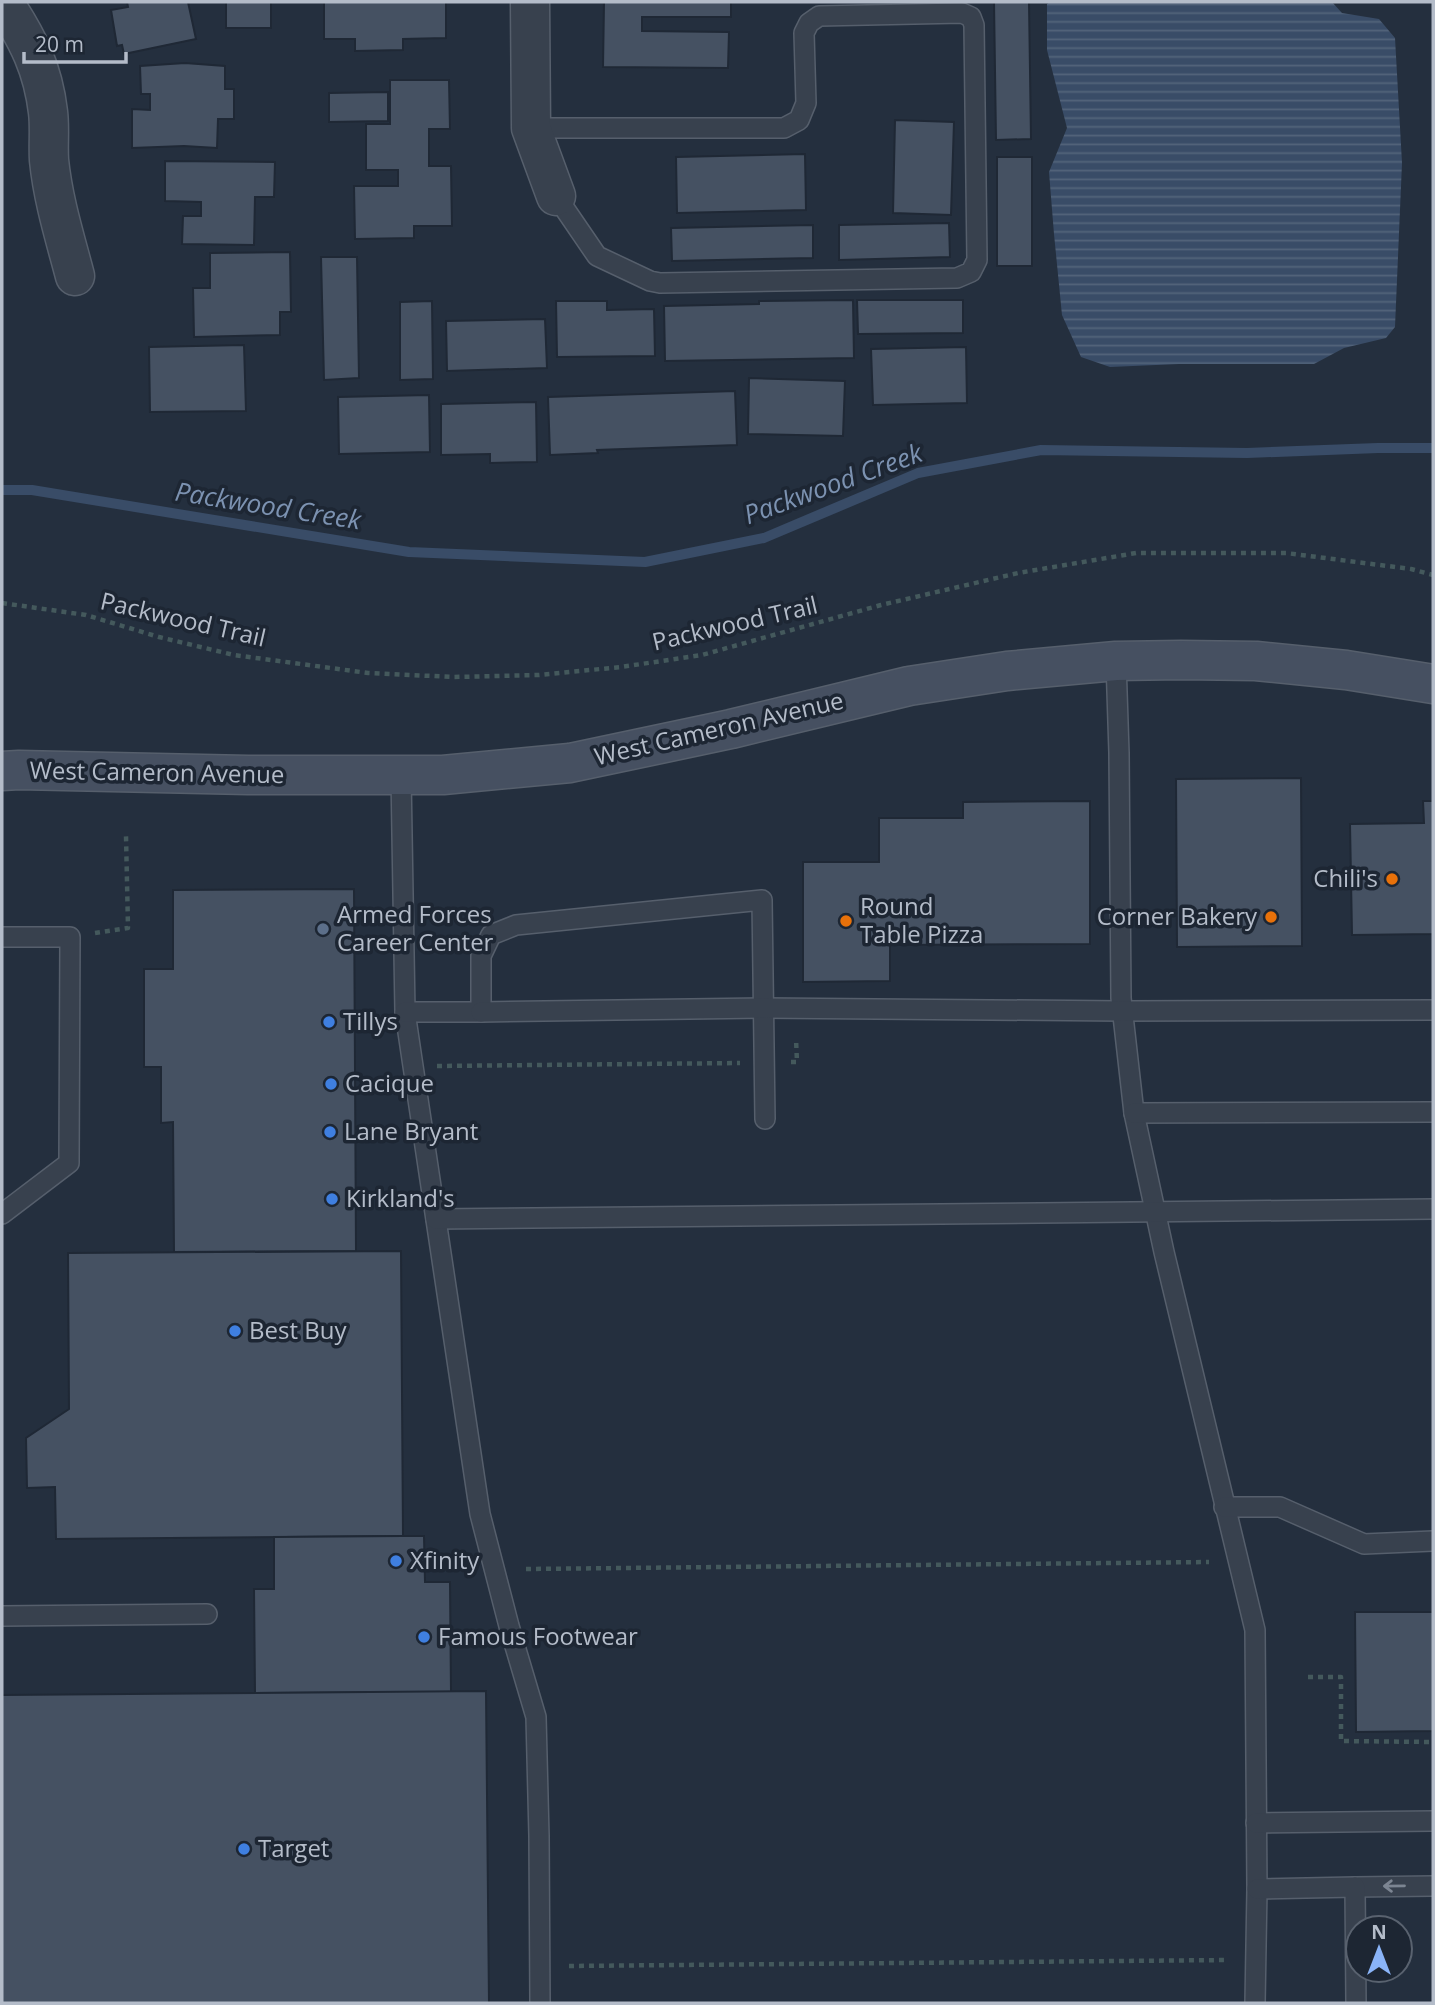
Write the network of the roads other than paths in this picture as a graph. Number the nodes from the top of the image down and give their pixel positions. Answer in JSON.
{"nodes":[{"id":1,"x":530,"y":2,"type":"edge"},
{"id":2,"x":4,"y":3,"type":"edge"},
{"id":3,"x":531,"y":128,"type":"junction"},
{"id":4,"x":556,"y":196,"type":"joint"},
{"id":5,"x":75,"y":276,"type":"dead end"},
{"id":6,"x":1116,"y":662,"type":"junction"},
{"id":7,"x":1433,"y":684,"type":"edge"},
{"id":8,"x":2,"y":771,"type":"edge"},
{"id":9,"x":401,"y":775,"type":"junction"},
{"id":10,"x":2,"y":937,"type":"edge"},
{"id":11,"x":763,"y":1008,"type":"junction"},
{"id":12,"x":1433,"y":1010,"type":"edge"},
{"id":13,"x":1122,"y":1011,"type":"junction"},
{"id":14,"x":405,"y":1012,"type":"junction"},
{"id":15,"x":481,"y":1012,"type":"junction"},
{"id":16,"x":1433,"y":1112,"type":"edge"},
{"id":17,"x":1133,"y":1113,"type":"junction"},
{"id":18,"x":765,"y":1119,"type":"dead end"},
{"id":19,"x":1433,"y":1209,"type":"edge"},
{"id":20,"x":1155,"y":1212,"type":"junction"},
{"id":21,"x":2,"y":1214,"type":"edge"},
{"id":22,"x":436,"y":1219,"type":"junction"},
{"id":23,"x":1224,"y":1507,"type":"junction"},
{"id":24,"x":1433,"y":1542,"type":"edge"},
{"id":25,"x":207,"y":1614,"type":"dead end"},
{"id":26,"x":2,"y":1616,"type":"edge"},
{"id":27,"x":1433,"y":1821,"type":"edge"},
{"id":28,"x":1256,"y":1823,"type":"junction"},
{"id":29,"x":1433,"y":1886,"type":"edge"},
{"id":30,"x":1355,"y":1887,"type":"junction"},
{"id":31,"x":1257,"y":1889,"type":"junction"},
{"id":32,"x":541,"y":2003,"type":"edge"},
{"id":33,"x":1255,"y":2003,"type":"edge"},
{"id":34,"x":1356,"y":2003,"type":"edge"}],
"edges":[{"from":1,"to":3,"type":"street"},
{"from":2,"to":5,"type":"street"},
{"from":3,"to":4,"type":"street"},
{"from":3,"to":4,"type":"lane"},
{"from":6,"to":7,"type":"street","name":"West Cameron Avenue"},
{"from":6,"to":9,"type":"street","name":"West Cameron Avenue"},
{"from":6,"to":13,"type":"lane"},
{"from":8,"to":9,"type":"street","name":"West Cameron Avenue"},
{"from":9,"to":14,"type":"lane"},
{"from":10,"to":21,"type":"lane"},
{"from":11,"to":13,"type":"lane"},
{"from":11,"to":15,"type":"lane"},
{"from":11,"to":15,"type":"lane"},
{"from":11,"to":18,"type":"lane"},
{"from":12,"to":13,"type":"lane"},
{"from":13,"to":17,"type":"lane"},
{"from":14,"to":15,"type":"lane"},
{"from":14,"to":22,"type":"lane"},
{"from":16,"to":17,"type":"lane"},
{"from":17,"to":20,"type":"lane"},
{"from":19,"to":20,"type":"lane"},
{"from":20,"to":22,"type":"lane"},
{"from":20,"to":23,"type":"lane"},
{"from":22,"to":32,"type":"lane"},
{"from":23,"to":24,"type":"lane"},
{"from":23,"to":28,"type":"lane"},
{"from":25,"to":26,"type":"lane"},
{"from":27,"to":28,"type":"lane"},
{"from":28,"to":31,"type":"lane"},
{"from":29,"to":30,"type":"lane","one_way":true},
{"from":30,"to":31,"type":"lane"},
{"from":30,"to":34,"type":"lane"},
{"from":31,"to":33,"type":"lane"}]}
